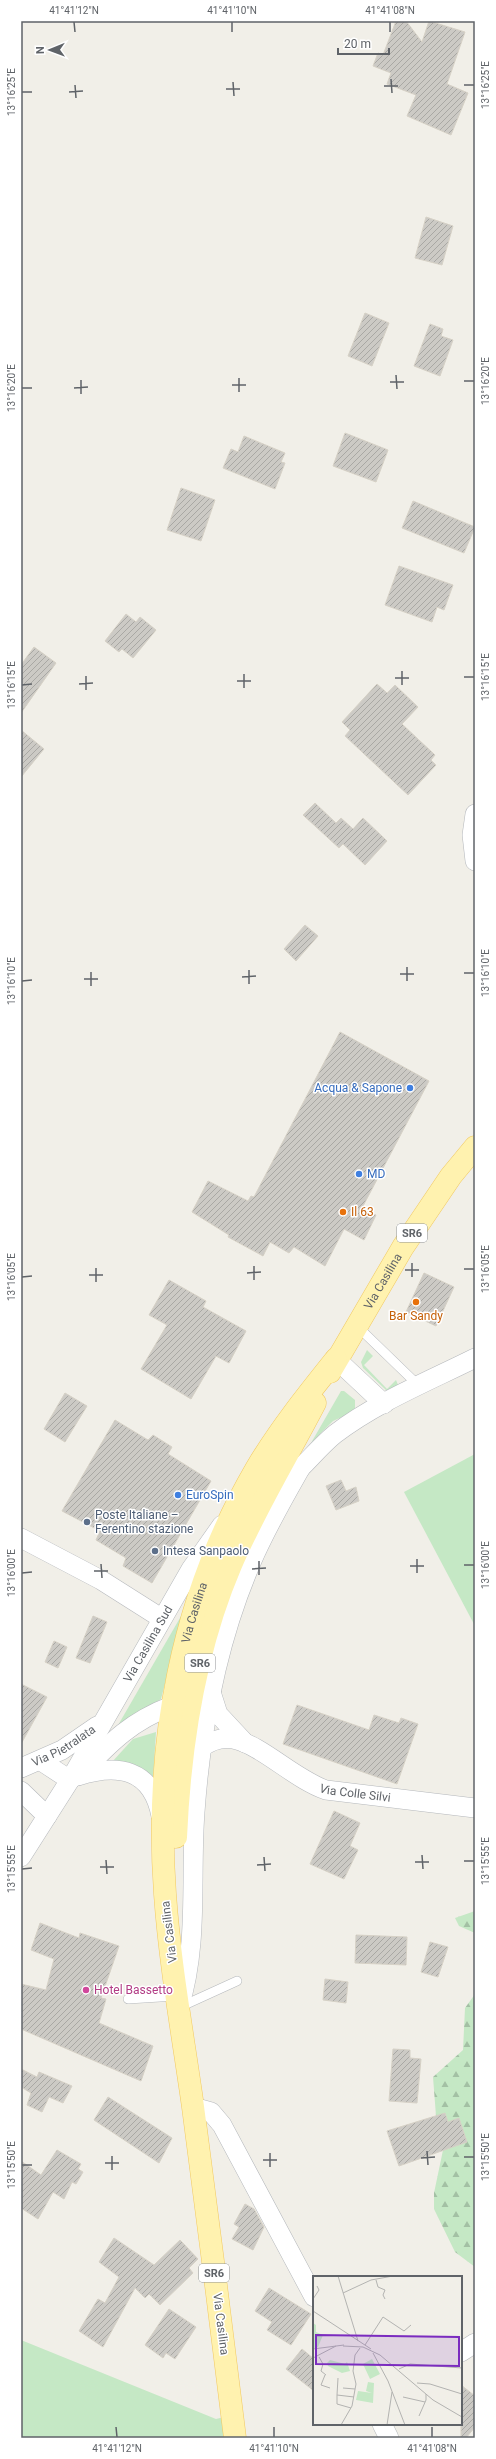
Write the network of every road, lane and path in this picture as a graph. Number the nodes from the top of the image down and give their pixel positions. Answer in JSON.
{"nodes":[{"id":1,"x":475,"y":814,"type":"edge"},
{"id":2,"x":475,"y":860,"type":"edge"},
{"id":3,"x":475,"y":1147,"type":"edge"},
{"id":4,"x":356,"y":1325,"type":"junction"},
{"id":5,"x":475,"y":1358,"type":"edge"},
{"id":6,"x":336,"y":1359,"type":"junction"},
{"id":7,"x":419,"y":1386,"type":"junction"},
{"id":8,"x":384,"y":1404,"type":"junction"},
{"id":9,"x":300,"y":1469,"type":"junction"},
{"id":10,"x":259,"y":1506,"type":"junction"},
{"id":11,"x":233,"y":1512,"type":"junction"},
{"id":12,"x":21,"y":1538,"type":"edge"},
{"id":13,"x":216,"y":1606,"type":"junction"},
{"id":14,"x":161,"y":1618,"type":"junction"},
{"id":15,"x":211,"y":1690,"type":"junction"},
{"id":16,"x":171,"y":1706,"type":"junction"},
{"id":17,"x":104,"y":1720,"type":"junction"},
{"id":18,"x":246,"y":1744,"type":"junction"},
{"id":19,"x":201,"y":1748,"type":"junction"},
{"id":20,"x":42,"y":1761,"type":"junction"},
{"id":21,"x":21,"y":1768,"type":"edge"},
{"id":22,"x":74,"y":1778,"type":"junction"},
{"id":23,"x":21,"y":1791,"type":"edge"},
{"id":24,"x":475,"y":1808,"type":"edge"},
{"id":25,"x":47,"y":1816,"type":"junction"},
{"id":26,"x":162,"y":1825,"type":"junction"},
{"id":27,"x":21,"y":1857,"type":"edge"},
{"id":28,"x":237,"y":1981,"type":"dead end"},
{"id":29,"x":128,"y":1999,"type":"dead end"},
{"id":30,"x":178,"y":2002,"type":"junction"},
{"id":31,"x":193,"y":2107,"type":"junction"},
{"id":32,"x":313,"y":2295,"type":"edge"},
{"id":33,"x":475,"y":2343,"type":"edge"},
{"id":34,"x":462,"y":2351,"type":"edge"},
{"id":35,"x":382,"y":2425,"type":"edge"},
{"id":36,"x":235,"y":2438,"type":"edge"},
{"id":37,"x":389,"y":2438,"type":"edge"}],
"edges":[{"from":1,"to":2,"type":"street"},
{"from":3,"to":4,"type":"main road","name":"Via Casilina","number":"SR6"},
{"from":4,"to":6,"type":"main road","name":"Via Casilina","number":"SR6"},
{"from":4,"to":7,"type":"lane"},
{"from":5,"to":7,"type":"street"},
{"from":6,"to":8,"type":"street"},
{"from":6,"to":10,"type":"main road","name":"Via Casilina","number":"SR6"},
{"from":6,"to":11,"type":"main road","name":"Via Casilina","number":"SR6"},
{"from":7,"to":8,"type":"street"},
{"from":8,"to":9,"type":"street"},
{"from":9,"to":10,"type":"street"},
{"from":9,"to":15,"type":"street"},
{"from":10,"to":13,"type":"main road","name":"Via Casilina","number":"SR6"},
{"from":11,"to":14,"type":"street","name":"Via Casilina Sud"},
{"from":11,"to":16,"type":"main road","name":"Via Casilina","number":"SR6"},
{"from":12,"to":14,"type":"street"},
{"from":13,"to":16,"type":"street"},
{"from":13,"to":30,"type":"main road","name":"Via Casilina","number":"SR6"},
{"from":14,"to":17,"type":"street","name":"Via Casilina Sud"},
{"from":15,"to":18,"type":"street"},
{"from":15,"to":19,"type":"street"},
{"from":16,"to":22,"type":"street"},
{"from":16,"to":26,"type":"main road","name":"Via Casilina","number":"SR6"},
{"from":17,"to":20,"type":"street","name":"Via Pietralata"},
{"from":17,"to":22,"type":"street","name":"Via Casilina Sud"},
{"from":18,"to":19,"type":"street"},
{"from":18,"to":24,"type":"street","name":"Via Colle Silvi"},
{"from":19,"to":30,"type":"street"},
{"from":20,"to":21,"type":"street","name":"Via Pietralata"},
{"from":20,"to":22,"type":"street"},
{"from":22,"to":25,"type":"street","name":"Via Casilina Sud"},
{"from":22,"to":26,"type":"street"},
{"from":23,"to":25,"type":"street"},
{"from":25,"to":27,"type":"street","name":"Via Casilina Sud"},
{"from":26,"to":30,"type":"main road","name":"Via Casilina","number":"SR6"},
{"from":28,"to":30,"type":"lane"},
{"from":29,"to":30,"type":"lane"},
{"from":30,"to":31,"type":"main road","name":"Via Casilina","number":"SR6"},
{"from":31,"to":32,"type":"street"},
{"from":31,"to":36,"type":"main road","name":"Via Casilina","number":"SR6"},
{"from":33,"to":34,"type":"street"},
{"from":35,"to":37,"type":"street"}]}
